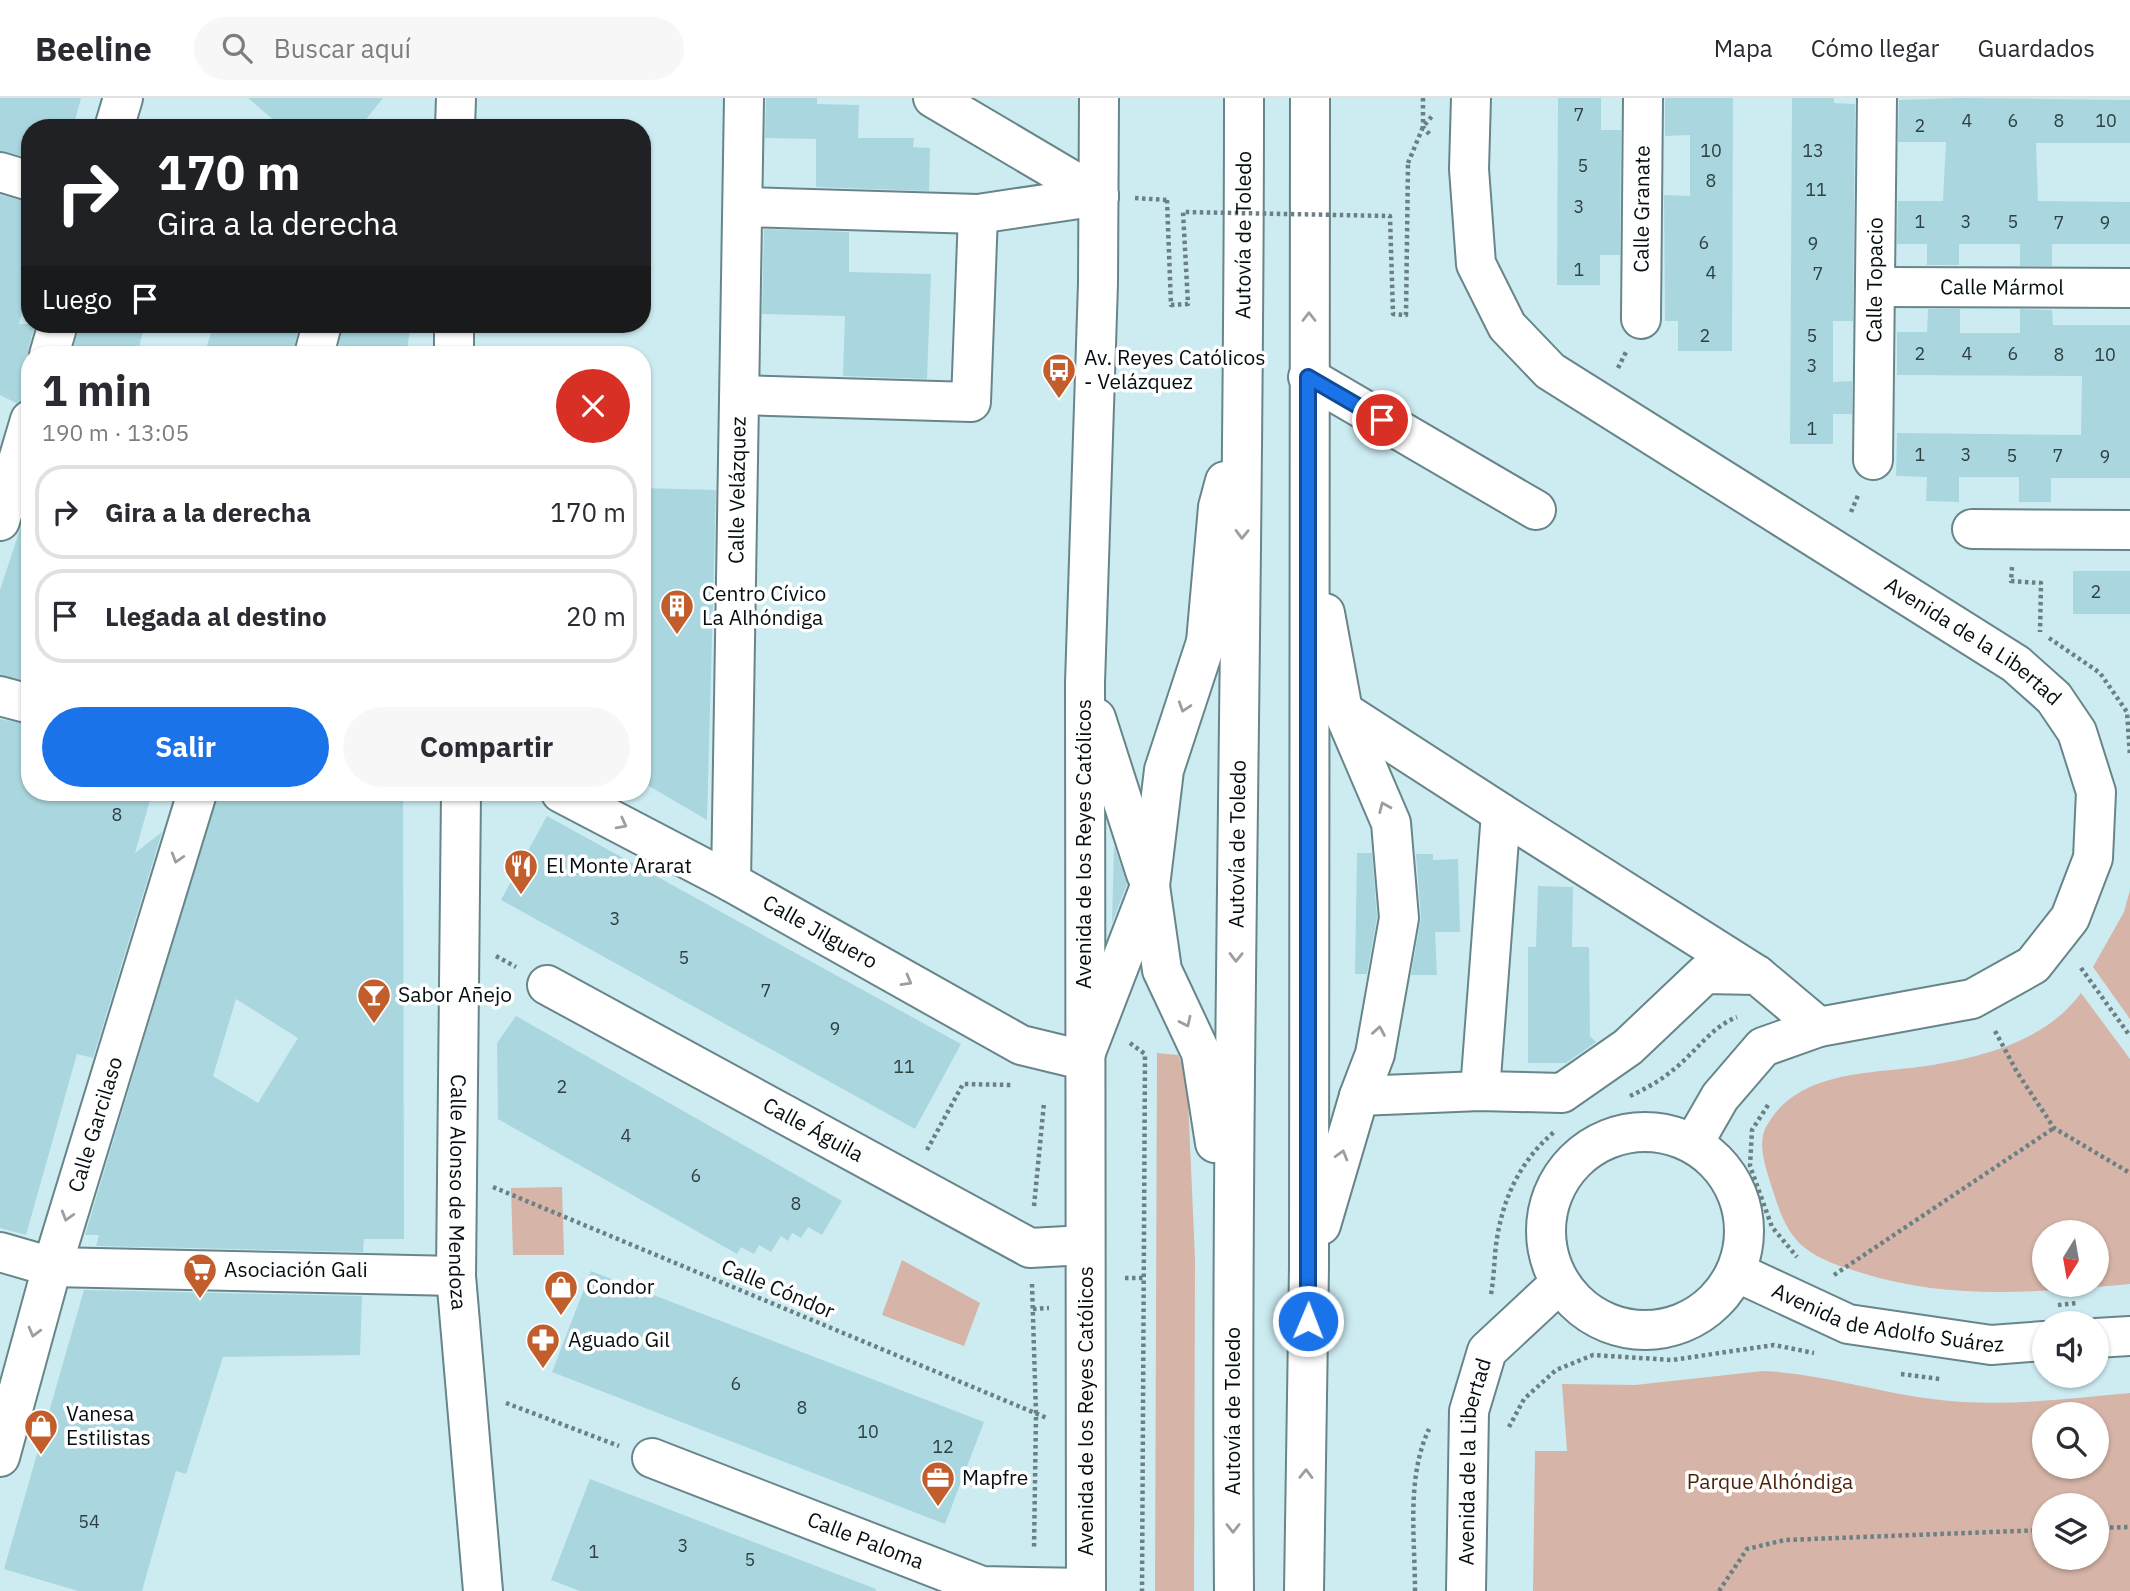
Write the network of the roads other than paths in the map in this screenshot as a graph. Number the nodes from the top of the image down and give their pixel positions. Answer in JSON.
{"nodes":[{"id":1,"x":123,"y":98,"type":"edge"},
{"id":2,"x":456,"y":98,"type":"edge"},
{"id":3,"x":744,"y":98,"type":"edge"},
{"id":4,"x":933,"y":98,"type":"edge"},
{"id":5,"x":1099,"y":98,"type":"edge"},
{"id":6,"x":1244,"y":98,"type":"edge"},
{"id":7,"x":1310,"y":98,"type":"edge"},
{"id":8,"x":1471,"y":98,"type":"edge"},
{"id":9,"x":1643,"y":98,"type":"edge"},
{"id":10,"x":1877,"y":98,"type":"edge"},
{"id":11,"x":117,"y":119,"type":"edge"},
{"id":12,"x":456,"y":119,"type":"edge"},
{"id":13,"x":0,"y":172,"type":"edge"},
{"id":14,"x":21,"y":178,"type":"edge"},
{"id":15,"x":1099,"y":195,"type":"junction"},
{"id":16,"x":743,"y":207,"type":"junction"},
{"id":17,"x":978,"y":214,"type":"junction"},
{"id":18,"x":1876,"y":287,"type":"junction"},
{"id":19,"x":2130,"y":288,"type":"edge"},
{"id":20,"x":1641,"y":319,"type":"dead end"},
{"id":21,"x":1308,"y":377,"type":"junction"},
{"id":22,"x":741,"y":395,"type":"junction"},
{"id":23,"x":1244,"y":411,"type":"junction"},
{"id":24,"x":21,"y":450,"type":"edge"},
{"id":25,"x":1873,"y":460,"type":"dead end"},
{"id":26,"x":1536,"y":510,"type":"dead end"},
{"id":27,"x":1307,"y":512,"type":"junction"},
{"id":28,"x":0,"y":521,"type":"edge"},
{"id":29,"x":1972,"y":529,"type":"dead end"},
{"id":30,"x":2130,"y":530,"type":"edge"},
{"id":31,"x":1085,"y":683,"type":"junction"},
{"id":32,"x":0,"y":696,"type":"edge"},
{"id":33,"x":21,"y":702,"type":"edge"},
{"id":34,"x":1343,"y":711,"type":"junction"},
{"id":35,"x":195,"y":801,"type":"edge"},
{"id":36,"x":461,"y":801,"type":"edge"},
{"id":37,"x":576,"y":801,"type":"edge"},
{"id":38,"x":1501,"y":813,"type":"junction"},
{"id":39,"x":731,"y":882,"type":"junction"},
{"id":40,"x":1150,"y":886,"type":"junction"},
{"id":41,"x":1757,"y":975,"type":"junction"},
{"id":42,"x":548,"y":985,"type":"road end"},
{"id":43,"x":1819,"y":1027,"type":"junction"},
{"id":44,"x":1083,"y":1060,"type":"junction"},
{"id":45,"x":1480,"y":1091,"type":"junction"},
{"id":46,"x":1359,"y":1096,"type":"junction"},
{"id":47,"x":1692,"y":1144,"type":"junction"},
{"id":48,"x":1085,"y":1245,"type":"junction"},
{"id":49,"x":0,"y":1251,"type":"edge"},
{"id":50,"x":1232,"y":1261,"type":"junction"},
{"id":51,"x":52,"y":1266,"type":"junction"},
{"id":52,"x":1309,"y":1268,"type":"junction"},
{"id":53,"x":1737,"y":1272,"type":"junction"},
{"id":54,"x":456,"y":1276,"type":"junction"},
{"id":55,"x":1560,"y":1283,"type":"junction"},
{"id":56,"x":2109,"y":1327,"type":"edge"},
{"id":57,"x":2032,"y":1329,"type":"edge"},
{"id":58,"x":2130,"y":1336,"type":"edge"},
{"id":59,"x":0,"y":1457,"type":"edge"},
{"id":60,"x":652,"y":1458,"type":"road end"},
{"id":61,"x":1086,"y":1589,"type":"edge"},
{"id":62,"x":483,"y":1591,"type":"edge"},
{"id":63,"x":1234,"y":1591,"type":"edge"},
{"id":64,"x":1304,"y":1591,"type":"edge"},
{"id":65,"x":1466,"y":1591,"type":"edge"}],
"edges":[{"from":1,"to":11,"type":"main road"},
{"from":2,"to":12,"type":"main road"},
{"from":3,"to":16,"type":"main road","name":"Calle Velázquez"},
{"from":4,"to":15,"type":"main road"},
{"from":5,"to":15,"type":"main road","name":"Avenida de los Reyes Católicos"},
{"from":6,"to":23,"type":"main road","name":"Autovía de Toledo"},
{"from":21,"to":7,"type":"main road","one_way":true},
{"from":8,"to":43,"type":"main road","name":"Avenida de la Libertad"},
{"from":9,"to":20,"type":"main road","name":"Calle Granate"},
{"from":10,"to":18,"type":"main road","name":"Calle Topacio"},
{"from":13,"to":14,"type":"main road"},
{"from":15,"to":17,"type":"main road"},
{"from":15,"to":31,"type":"main road","name":"Avenida de los Reyes Católicos"},
{"from":16,"to":17,"type":"main road"},
{"from":16,"to":22,"type":"main road","name":"Calle Velázquez"},
{"from":17,"to":22,"type":"main road"},
{"from":18,"to":19,"type":"main road","name":"Calle Mármol"},
{"from":18,"to":25,"type":"main road","name":"Calle Topacio"},
{"from":21,"to":26,"type":"main road"},
{"from":21,"to":27,"type":"main road"},
{"from":22,"to":39,"type":"main road","name":"Calle Velázquez"},
{"from":23,"to":40,"type":"main road","one_way":true},
{"from":23,"to":50,"type":"main road","name":"Autovía de Toledo","one_way":true},
{"from":24,"to":28,"type":"main road"},
{"from":27,"to":34,"type":"main road"},
{"from":27,"to":52,"type":"main road"},
{"from":29,"to":30,"type":"main road"},
{"from":31,"to":40,"type":"main road"},
{"from":31,"to":44,"type":"main road","name":"Avenida de los Reyes Católicos"},
{"from":32,"to":33,"type":"main road"},
{"from":34,"to":38,"type":"main road"},
{"from":46,"to":34,"type":"main road","one_way":true},
{"from":35,"to":51,"type":"main road","name":"Calle Garcilaso","one_way":true},
{"from":36,"to":54,"type":"main road","name":"Calle Alonso de Mendoza"},
{"from":37,"to":39,"type":"main road","name":"Calle Jilguero","one_way":true},
{"from":38,"to":41,"type":"main road"},
{"from":38,"to":45,"type":"main road"},
{"from":39,"to":44,"type":"main road","name":"Calle Jilguero","one_way":true},
{"from":40,"to":44,"type":"main road"},
{"from":40,"to":50,"type":"main road","one_way":true},
{"from":41,"to":43,"type":"main road"},
{"from":41,"to":45,"type":"main road"},
{"from":42,"to":48,"type":"main road","name":"Calle Águila"},
{"from":43,"to":47,"type":"main road","name":"Avenida de la Libertad"},
{"from":44,"to":48,"type":"main road","name":"Avenida de los Reyes Católicos"},
{"from":45,"to":46,"type":"main road"},
{"from":52,"to":46,"type":"main road","one_way":true},
{"from":47,"to":53,"type":"main road"},
{"from":47,"to":55,"type":"main road"},
{"from":48,"to":61,"type":"main road","name":"Avenida de los Reyes Católicos"},
{"from":49,"to":51,"type":"main road"},
{"from":50,"to":63,"type":"main road","name":"Autovía de Toledo","one_way":true},
{"from":51,"to":54,"type":"main road"},
{"from":51,"to":59,"type":"main road","name":"Calle Garcilaso","one_way":true},
{"from":64,"to":52,"type":"main road","one_way":true},
{"from":53,"to":55,"type":"main road"},
{"from":53,"to":57,"type":"main road","name":"Avenida de Adolfo Suárez"},
{"from":54,"to":62,"type":"main road","name":"Calle Alonso de Mendoza"},
{"from":55,"to":65,"type":"main road","name":"Avenida de la Libertad"},
{"from":56,"to":58,"type":"main road"},
{"from":60,"to":61,"type":"main road","name":"Calle Paloma"}]}
